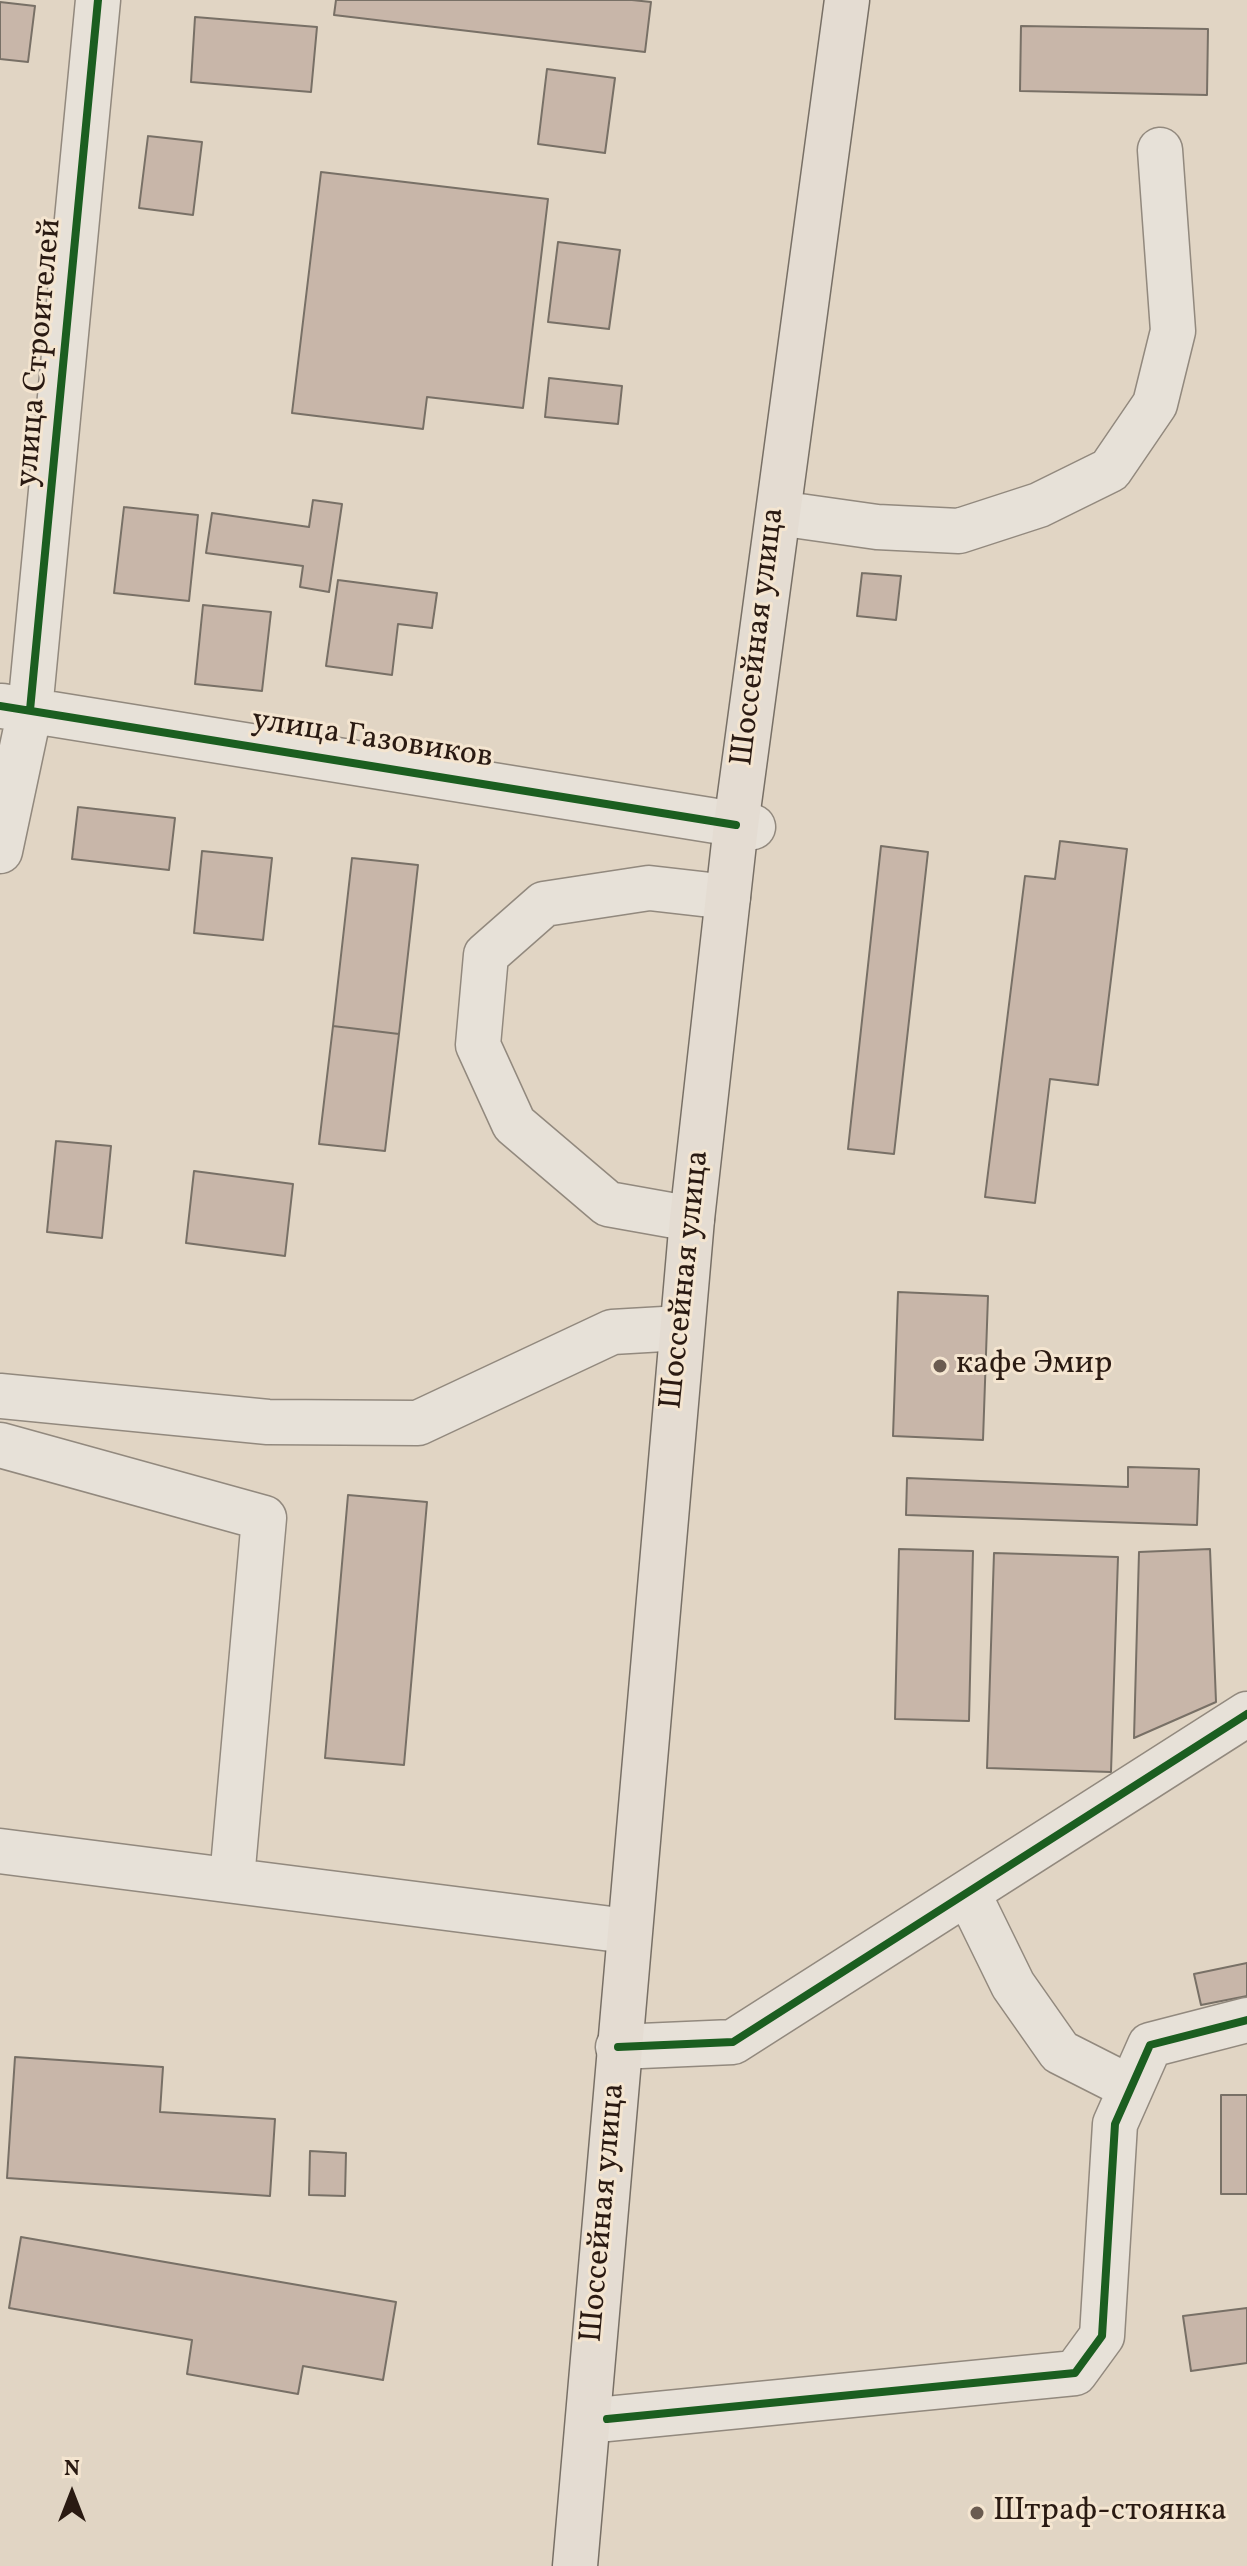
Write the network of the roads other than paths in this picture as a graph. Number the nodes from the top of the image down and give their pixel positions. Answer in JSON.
{"nodes":[{"id":1,"x":98,"y":0,"type":"edge"},
{"id":2,"x":847,"y":0,"type":"edge"},
{"id":3,"x":862,"y":0,"type":"edge"},
{"id":4,"x":1160,"y":150,"type":"dead end"},
{"id":5,"x":792,"y":515,"type":"junction"},
{"id":6,"x":15,"y":708,"type":"edge"},
{"id":7,"x":744,"y":826,"type":"junction"},
{"id":8,"x":0,"y":851,"type":"edge"},
{"id":9,"x":728,"y":897,"type":"junction"},
{"id":10,"x":692,"y":1219,"type":"junction"},
{"id":11,"x":681,"y":1328,"type":"junction"},
{"id":12,"x":0,"y":1396,"type":"edge"},
{"id":13,"x":0,"y":1445,"type":"edge"},
{"id":14,"x":1247,"y":1714,"type":"edge"},
{"id":15,"x":0,"y":1851,"type":"edge"},
{"id":16,"x":232,"y":1879,"type":"junction"},
{"id":17,"x":968,"y":1893,"type":"junction"},
{"id":18,"x":627,"y":1931,"type":"junction"},
{"id":19,"x":1247,"y":2020,"type":"edge"},
{"id":20,"x":627,"y":2047,"type":"junction"},
{"id":21,"x":1131,"y":2088,"type":"junction"},
{"id":22,"x":607,"y":2419,"type":"junction"},
{"id":23,"x":575,"y":2566,"type":"edge"},
{"id":24,"x":594,"y":2566,"type":"edge"}],
"edges":[{"from":1,"to":6,"type":"street","name":"улица Строителей"},
{"from":2,"to":7,"type":"main road","name":"Шоссейная улица"},
{"from":3,"to":5,"type":"main road","name":"Шоссейная улица"},
{"from":4,"to":5,"type":"street"},
{"from":5,"to":7,"type":"main road","name":"Шоссейная улица"},
{"from":6,"to":7,"type":"street","name":"улица Газовиков"},
{"from":6,"to":8,"type":"street","name":"улица Строителей"},
{"from":7,"to":9,"type":"main road","name":"Шоссейная улица"},
{"from":7,"to":20,"type":"main road","name":"Шоссейная улица"},
{"from":9,"to":10,"type":"main road","name":"Шоссейная улица"},
{"from":9,"to":10,"type":"street"},
{"from":10,"to":11,"type":"main road","name":"Шоссейная улица"},
{"from":11,"to":12,"type":"street"},
{"from":11,"to":18,"type":"main road","name":"Шоссейная улица"},
{"from":13,"to":16,"type":"street"},
{"from":14,"to":17,"type":"street"},
{"from":15,"to":16,"type":"street"},
{"from":16,"to":18,"type":"street"},
{"from":17,"to":20,"type":"street"},
{"from":17,"to":21,"type":"street"},
{"from":18,"to":20,"type":"main road","name":"Шоссейная улица"},
{"from":19,"to":21,"type":"street"},
{"from":20,"to":22,"type":"main road","name":"Шоссейная улица"},
{"from":20,"to":23,"type":"main road","name":"Шоссейная улица"},
{"from":21,"to":22,"type":"street"},
{"from":22,"to":24,"type":"main road","name":"Шоссейная улица"}]}
